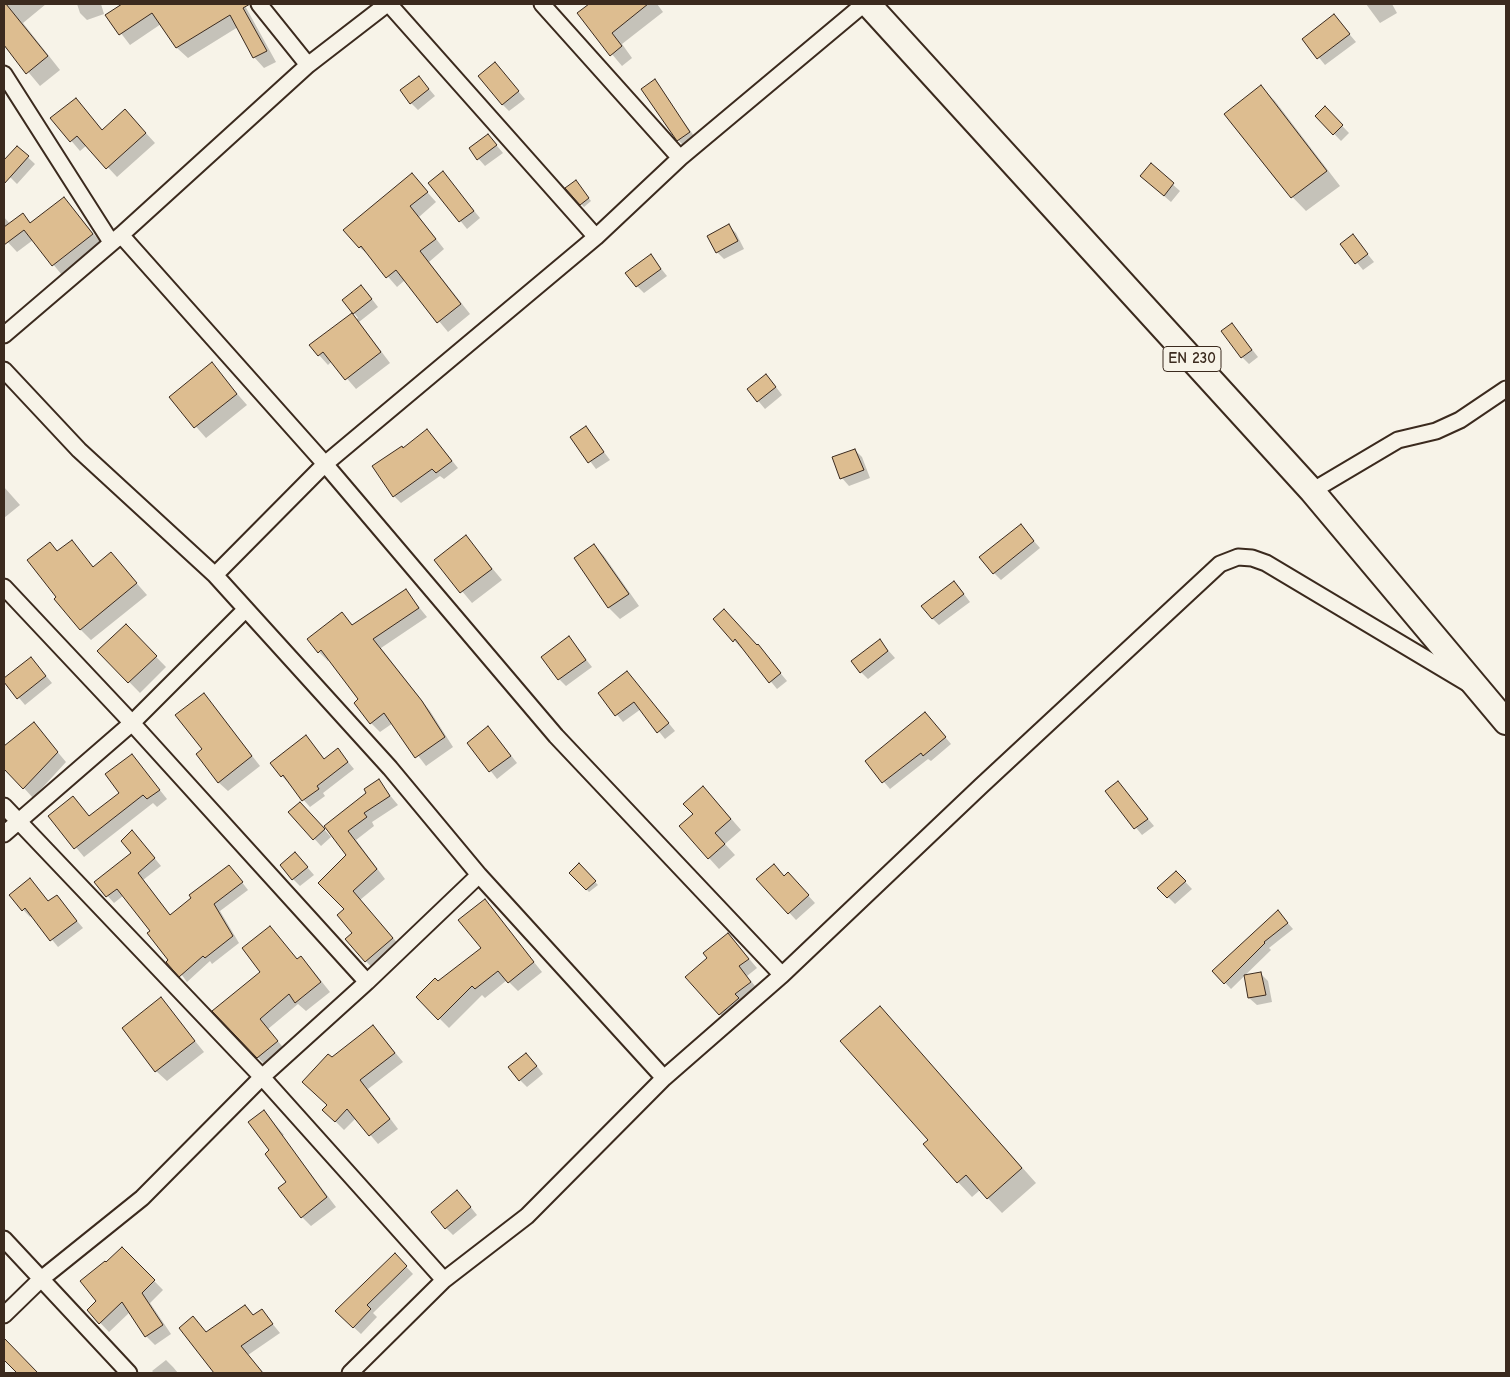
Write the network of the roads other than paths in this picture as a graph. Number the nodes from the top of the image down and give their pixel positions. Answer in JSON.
{"nodes":[{"id":1,"x":259,"y":4,"type":"edge"},
{"id":2,"x":388,"y":4,"type":"edge"},
{"id":3,"x":542,"y":4,"type":"edge"},
{"id":4,"x":864,"y":4,"type":"edge"},
{"id":5,"x":868,"y":4,"type":"edge"},
{"id":6,"x":308,"y":66,"type":"junction"},
{"id":7,"x":4,"y":74,"type":"edge"},
{"id":8,"x":680,"y":158,"type":"junction"},
{"id":9,"x":596,"y":236,"type":"junction"},
{"id":10,"x":116,"y":239,"type":"junction"},
{"id":11,"x":4,"y":335,"type":"edge"},
{"id":12,"x":4,"y":370,"type":"edge"},
{"id":13,"x":1506,"y":389,"type":"edge"},
{"id":14,"x":325,"y":464,"type":"junction"},
{"id":15,"x":1312,"y":491,"type":"junction"},
{"id":16,"x":215,"y":575,"type":"junction"},
{"id":17,"x":4,"y":587,"type":"edge"},
{"id":18,"x":246,"y":609,"type":"junction"},
{"id":19,"x":1477,"y":689,"type":"junction"},
{"id":20,"x":132,"y":722,"type":"junction"},
{"id":21,"x":1506,"y":722,"type":"edge"},
{"id":22,"x":4,"y":806,"type":"edge"},
{"id":23,"x":18,"y":823,"type":"junction"},
{"id":24,"x":4,"y":834,"type":"edge"},
{"id":25,"x":479,"y":875,"type":"junction"},
{"id":26,"x":782,"y":975,"type":"junction"},
{"id":27,"x":367,"y":982,"type":"junction"},
{"id":28,"x":262,"y":1077,"type":"junction"},
{"id":29,"x":664,"y":1078,"type":"junction"},
{"id":30,"x":4,"y":1239,"type":"edge"},
{"id":31,"x":40,"y":1280,"type":"junction"},
{"id":32,"x":444,"y":1280,"type":"junction"},
{"id":33,"x":4,"y":1315,"type":"edge"},
{"id":34,"x":129,"y":1373,"type":"edge"},
{"id":35,"x":350,"y":1373,"type":"edge"}],
"edges":[{"from":1,"to":6,"type":"street"},
{"from":2,"to":6,"type":"street"},
{"from":2,"to":9,"type":"street"},
{"from":3,"to":8,"type":"street"},
{"from":4,"to":8,"type":"street"},
{"from":5,"to":15,"type":"main road","number":"EN 230"},
{"from":6,"to":10,"type":"street"},
{"from":7,"to":10,"type":"street"},
{"from":8,"to":9,"type":"street"},
{"from":9,"to":14,"type":"street"},
{"from":10,"to":11,"type":"street"},
{"from":10,"to":14,"type":"street"},
{"from":12,"to":16,"type":"street"},
{"from":13,"to":15,"type":"street"},
{"from":14,"to":16,"type":"street"},
{"from":14,"to":26,"type":"street"},
{"from":15,"to":19,"type":"main road","number":"EN 230"},
{"from":16,"to":18,"type":"street"},
{"from":17,"to":20,"type":"street"},
{"from":18,"to":20,"type":"street"},
{"from":18,"to":25,"type":"street"},
{"from":19,"to":21,"type":"main road","number":"EN 230"},
{"from":19,"to":26,"type":"street"},
{"from":20,"to":23,"type":"street"},
{"from":20,"to":27,"type":"street"},
{"from":22,"to":23,"type":"street"},
{"from":23,"to":24,"type":"street"},
{"from":23,"to":28,"type":"street"},
{"from":25,"to":27,"type":"street"},
{"from":25,"to":29,"type":"street"},
{"from":26,"to":29,"type":"street"},
{"from":27,"to":28,"type":"street"},
{"from":28,"to":31,"type":"street"},
{"from":28,"to":32,"type":"street"},
{"from":29,"to":32,"type":"street"},
{"from":30,"to":31,"type":"street"},
{"from":31,"to":33,"type":"street"},
{"from":31,"to":34,"type":"street"},
{"from":32,"to":35,"type":"street"}]}
